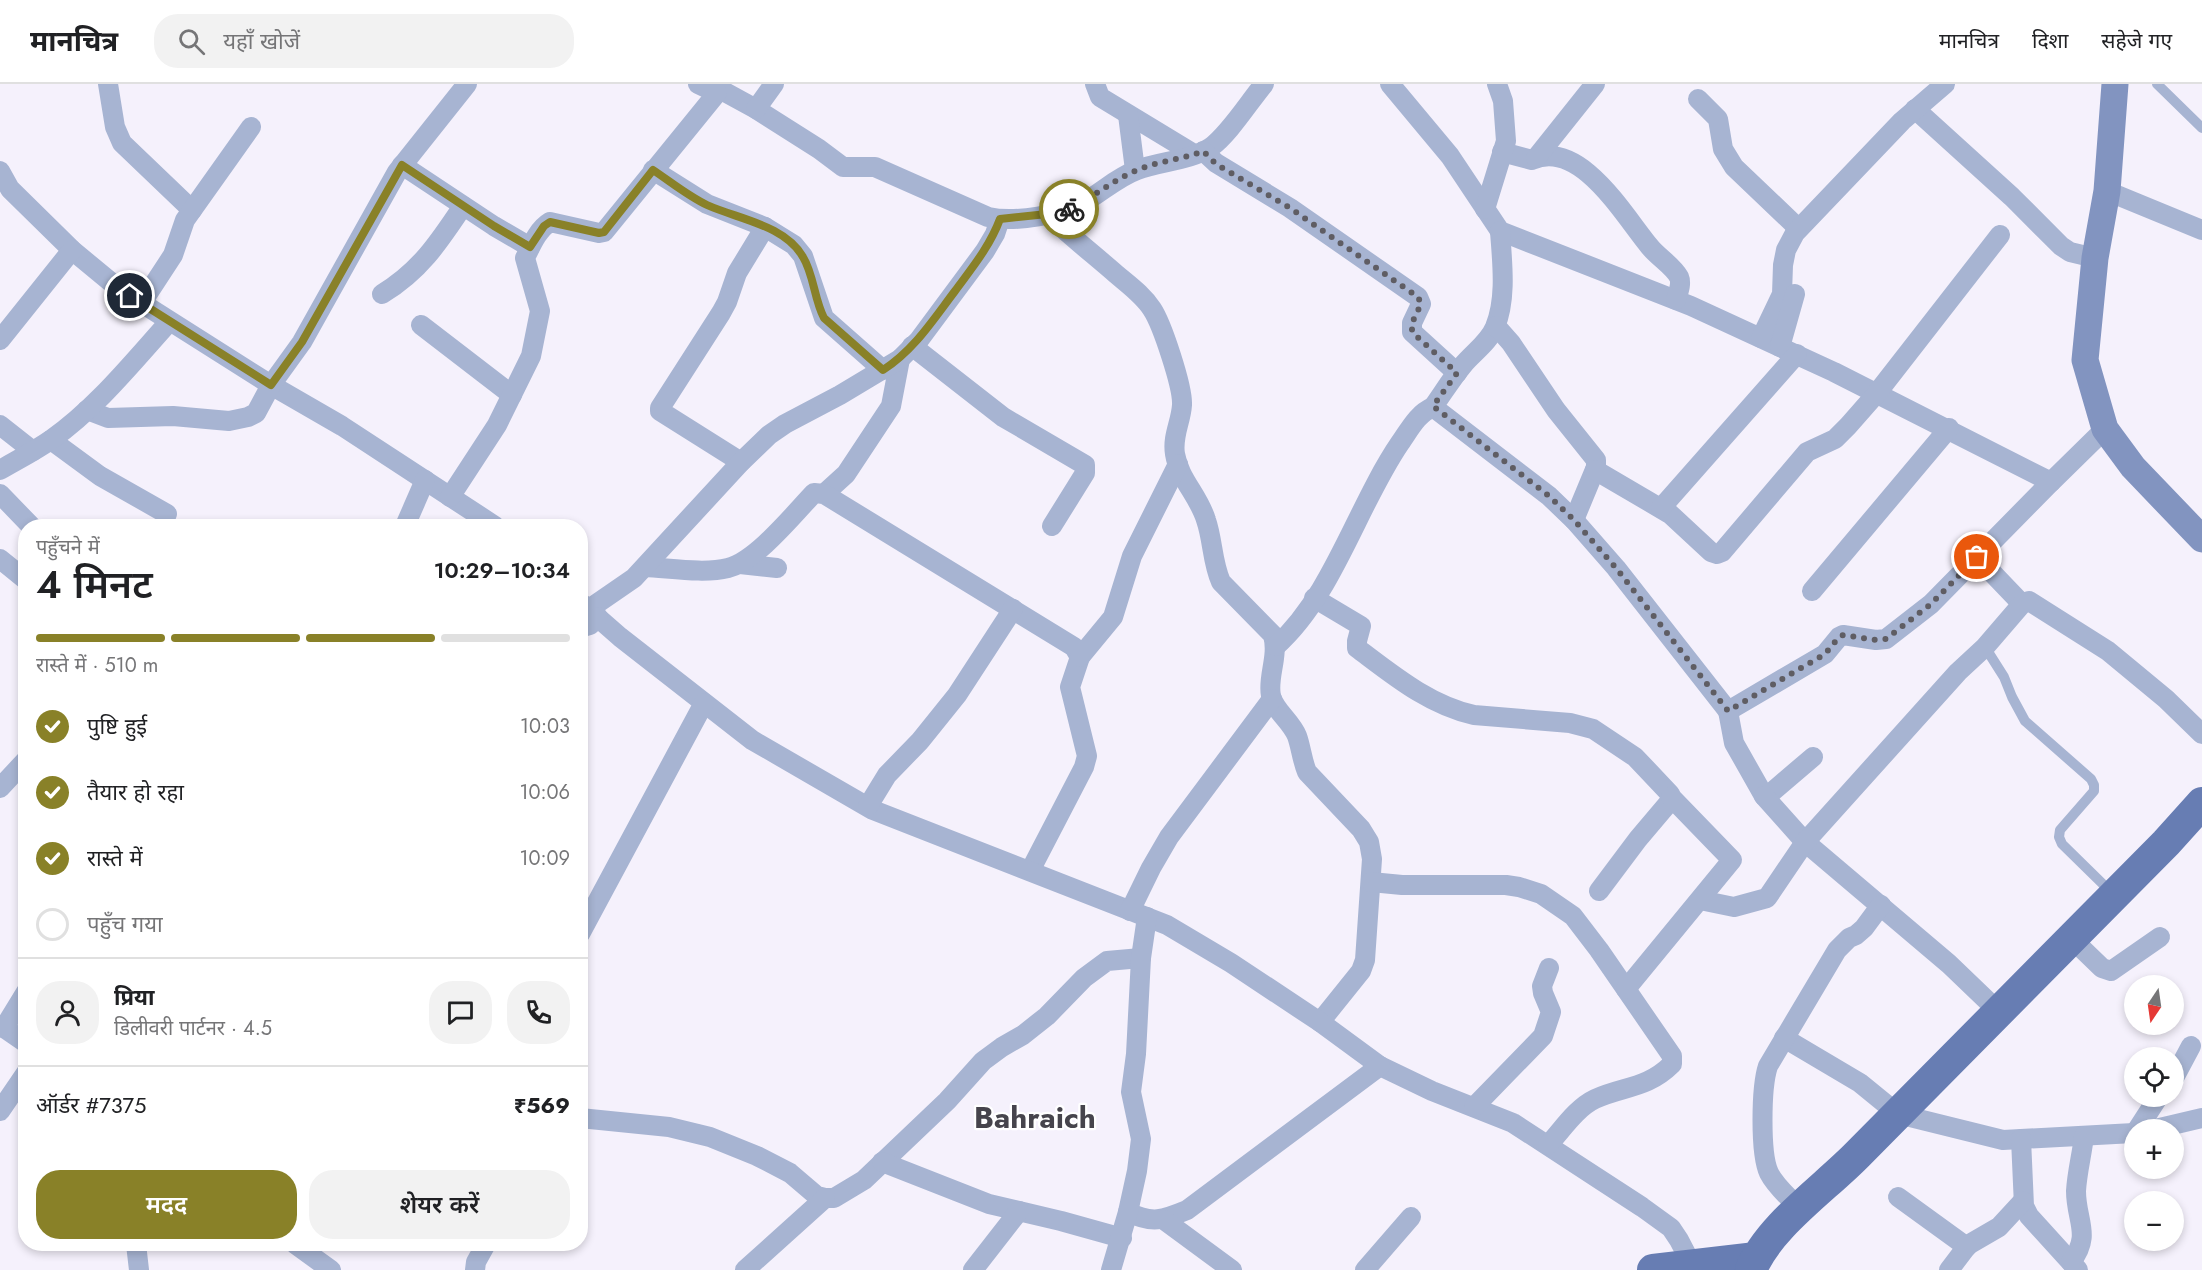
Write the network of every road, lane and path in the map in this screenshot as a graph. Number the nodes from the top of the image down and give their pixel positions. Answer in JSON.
{"nodes":[{"id":1,"x":108,"y":84,"type":"edge"},
{"id":2,"x":467,"y":84,"type":"edge"},
{"id":3,"x":698,"y":84,"type":"edge"},
{"id":4,"x":774,"y":84,"type":"edge"},
{"id":5,"x":1095,"y":84,"type":"edge"},
{"id":6,"x":1264,"y":84,"type":"edge"},
{"id":7,"x":1390,"y":84,"type":"edge"},
{"id":8,"x":1497,"y":84,"type":"edge"},
{"id":9,"x":1595,"y":84,"type":"edge"},
{"id":10,"x":1945,"y":84,"type":"edge"},
{"id":11,"x":2115,"y":84,"type":"edge"},
{"id":12,"x":2157,"y":84,"type":"edge"},
{"id":13,"x":717,"y":93,"type":"junction"},
{"id":14,"x":1698,"y":99,"type":"dead end"},
{"id":15,"x":756,"y":109,"type":"junction"},
{"id":16,"x":1915,"y":109,"type":"junction"},
{"id":17,"x":1128,"y":115,"type":"junction"},
{"id":18,"x":251,"y":128,"type":"dead end"},
{"id":19,"x":2202,"y":128,"type":"edge"},
{"id":20,"x":1502,"y":152,"type":"junction"},
{"id":21,"x":1199,"y":153,"type":"junction"},
{"id":22,"x":1536,"y":158,"type":"junction"},
{"id":23,"x":402,"y":165,"type":"junction"},
{"id":24,"x":653,"y":170,"type":"junction"},
{"id":25,"x":1135,"y":170,"type":"junction"},
{"id":26,"x":0,"y":171,"type":"edge"},
{"id":27,"x":2107,"y":191,"type":"junction"},
{"id":28,"x":5,"y":193,"type":"edge"},
{"id":29,"x":463,"y":206,"type":"junction"},
{"id":30,"x":1485,"y":209,"type":"junction"},
{"id":31,"x":192,"y":210,"type":"junction"},
{"id":32,"x":1047,"y":214,"type":"junction"},
{"id":33,"x":1000,"y":219,"type":"junction"},
{"id":34,"x":765,"y":227,"type":"junction"},
{"id":35,"x":1798,"y":228,"type":"junction"},
{"id":36,"x":2202,"y":230,"type":"edge"},
{"id":37,"x":1500,"y":231,"type":"junction"},
{"id":38,"x":2000,"y":235,"type":"dead end"},
{"id":39,"x":530,"y":247,"type":"junction"},
{"id":40,"x":72,"y":250,"type":"junction"},
{"id":41,"x":2095,"y":258,"type":"junction"},
{"id":42,"x":382,"y":294,"type":"dead end"},
{"id":43,"x":1795,"y":294,"type":"dead end"},
{"id":44,"x":1676,"y":300,"type":"junction"},
{"id":45,"x":141,"y":304,"type":"junction"},
{"id":46,"x":170,"y":322,"type":"junction"},
{"id":47,"x":421,"y":325,"type":"dead end"},
{"id":48,"x":1496,"y":326,"type":"junction"},
{"id":49,"x":1761,"y":338,"type":"junction"},
{"id":50,"x":0,"y":340,"type":"edge"},
{"id":51,"x":1788,"y":350,"type":"junction"},
{"id":52,"x":906,"y":353,"type":"junction"},
{"id":53,"x":883,"y":370,"type":"junction"},
{"id":54,"x":1457,"y":373,"type":"junction"},
{"id":55,"x":271,"y":385,"type":"junction"},
{"id":56,"x":1877,"y":393,"type":"junction"},
{"id":57,"x":512,"y":395,"type":"junction"},
{"id":58,"x":1433,"y":406,"type":"junction"},
{"id":59,"x":87,"y":410,"type":"junction"},
{"id":60,"x":0,"y":425,"type":"edge"},
{"id":61,"x":1948,"y":428,"type":"junction"},
{"id":62,"x":2105,"y":429,"type":"junction"},
{"id":63,"x":51,"y":440,"type":"junction"},
{"id":64,"x":33,"y":451,"type":"junction"},
{"id":65,"x":741,"y":462,"type":"junction"},
{"id":66,"x":1178,"y":464,"type":"junction"},
{"id":67,"x":0,"y":470,"type":"edge"},
{"id":68,"x":1595,"y":470,"type":"junction"},
{"id":69,"x":425,"y":480,"type":"junction"},
{"id":70,"x":2051,"y":482,"type":"junction"},
{"id":71,"x":0,"y":494,"type":"edge"},
{"id":72,"x":824,"y":494,"type":"junction"},
{"id":73,"x":450,"y":496,"type":"junction"},
{"id":74,"x":1661,"y":508,"type":"junction"},
{"id":75,"x":167,"y":514,"type":"dead end"},
{"id":76,"x":24,"y":519,"type":"edge"},
{"id":77,"x":408,"y":519,"type":"edge"},
{"id":78,"x":484,"y":519,"type":"edge"},
{"id":79,"x":1574,"y":520,"type":"junction"},
{"id":80,"x":1052,"y":526,"type":"dead end"},
{"id":81,"x":2202,"y":539,"type":"edge"},
{"id":82,"x":1977,"y":557,"type":"junction"},
{"id":83,"x":0,"y":559,"type":"edge"},
{"id":84,"x":740,"y":564,"type":"junction"},
{"id":85,"x":645,"y":567,"type":"junction"},
{"id":86,"x":777,"y":568,"type":"dead end"},
{"id":87,"x":18,"y":574,"type":"edge"},
{"id":88,"x":1812,"y":591,"type":"dead end"},
{"id":89,"x":1314,"y":598,"type":"junction"},
{"id":90,"x":2022,"y":604,"type":"junction"},
{"id":91,"x":1013,"y":609,"type":"junction"},
{"id":92,"x":589,"y":610,"type":"edge"},
{"id":93,"x":588,"y":626,"type":"edge"},
{"id":94,"x":1276,"y":646,"type":"junction"},
{"id":95,"x":1985,"y":648,"type":"junction"},
{"id":96,"x":1080,"y":657,"type":"junction"},
{"id":97,"x":1272,"y":699,"type":"junction"},
{"id":98,"x":704,"y":703,"type":"junction"},
{"id":99,"x":1728,"y":711,"type":"junction"},
{"id":100,"x":2202,"y":734,"type":"edge"},
{"id":101,"x":1813,"y":757,"type":"dead end"},
{"id":102,"x":18,"y":769,"type":"edge"},
{"id":103,"x":0,"y":788,"type":"edge"},
{"id":104,"x":1764,"y":796,"type":"junction"},
{"id":105,"x":1671,"y":797,"type":"junction"},
{"id":106,"x":2202,"y":802,"type":"edge"},
{"id":107,"x":868,"y":806,"type":"junction"},
{"id":108,"x":1804,"y":842,"type":"junction"},
{"id":109,"x":1030,"y":871,"type":"junction"},
{"id":110,"x":1371,"y":882,"type":"junction"},
{"id":111,"x":1599,"y":891,"type":"dead end"},
{"id":112,"x":2114,"y":895,"type":"junction"},
{"id":113,"x":1700,"y":900,"type":"junction"},
{"id":114,"x":1881,"y":905,"type":"junction"},
{"id":115,"x":1138,"y":914,"type":"junction"},
{"id":116,"x":588,"y":915,"type":"edge"},
{"id":117,"x":2160,"y":937,"type":"dead end"},
{"id":118,"x":2072,"y":938,"type":"junction"},
{"id":119,"x":1121,"y":958,"type":"junction"},
{"id":120,"x":1141,"y":958,"type":"junction"},
{"id":121,"x":1549,"y":968,"type":"dead end"},
{"id":122,"x":1626,"y":989,"type":"junction"},
{"id":123,"x":18,"y":1003,"type":"edge"},
{"id":124,"x":1999,"y":1012,"type":"junction"},
{"id":125,"x":1320,"y":1022,"type":"junction"},
{"id":126,"x":2,"y":1026,"type":"edge"},
{"id":127,"x":18,"y":1037,"type":"edge"},
{"id":128,"x":1784,"y":1038,"type":"junction"},
{"id":129,"x":2191,"y":1046,"type":"dead end"},
{"id":130,"x":2184,"y":1059,"type":"edge"},
{"id":131,"x":1380,"y":1066,"type":"junction"},
{"id":132,"x":18,"y":1085,"type":"edge"},
{"id":133,"x":1474,"y":1107,"type":"junction"},
{"id":134,"x":0,"y":1111,"type":"edge"},
{"id":135,"x":1898,"y":1114,"type":"junction"},
{"id":136,"x":2202,"y":1118,"type":"edge"},
{"id":137,"x":588,"y":1119,"type":"edge"},
{"id":138,"x":2184,"y":1122,"type":"edge"},
{"id":139,"x":2124,"y":1132,"type":"edge"},
{"id":140,"x":2084,"y":1136,"type":"junction"},
{"id":141,"x":2021,"y":1139,"type":"junction"},
{"id":142,"x":1548,"y":1145,"type":"junction"},
{"id":143,"x":882,"y":1162,"type":"junction"},
{"id":144,"x":1898,"y":1197,"type":"dead end"},
{"id":145,"x":825,"y":1198,"type":"junction"},
{"id":146,"x":2023,"y":1201,"type":"junction"},
{"id":147,"x":1800,"y":1209,"type":"junction"},
{"id":148,"x":1019,"y":1211,"type":"junction"},
{"id":149,"x":1128,"y":1212,"type":"junction"},
{"id":150,"x":1411,"y":1217,"type":"dead end"},
{"id":151,"x":1164,"y":1220,"type":"junction"},
{"id":152,"x":1122,"y":1238,"type":"junction"},
{"id":153,"x":1967,"y":1247,"type":"junction"},
{"id":154,"x":137,"y":1251,"type":"edge"},
{"id":155,"x":305,"y":1251,"type":"edge"},
{"id":156,"x":482,"y":1251,"type":"edge"},
{"id":157,"x":1753,"y":1264,"type":"edge"},
{"id":158,"x":1692,"y":1265,"type":"junction"},
{"id":159,"x":2074,"y":1266,"type":"edge"},
{"id":160,"x":139,"y":1270,"type":"edge"},
{"id":161,"x":331,"y":1270,"type":"edge"},
{"id":162,"x":475,"y":1270,"type":"edge"},
{"id":163,"x":745,"y":1270,"type":"edge"},
{"id":164,"x":973,"y":1270,"type":"edge"},
{"id":165,"x":1111,"y":1270,"type":"edge"},
{"id":166,"x":1232,"y":1270,"type":"edge"},
{"id":167,"x":1365,"y":1270,"type":"edge"},
{"id":168,"x":1653,"y":1270,"type":"edge"},
{"id":169,"x":1949,"y":1270,"type":"edge"}],
"edges":[{"from":1,"to":31,"type":"street"},
{"from":2,"to":23,"type":"street"},
{"from":3,"to":13,"type":"street"},
{"from":4,"to":15,"type":"street"},
{"from":5,"to":17,"type":"street"},
{"from":6,"to":21,"type":"street"},
{"from":7,"to":30,"type":"street"},
{"from":8,"to":20,"type":"street"},
{"from":9,"to":22,"type":"street"},
{"from":10,"to":16,"type":"street"},
{"from":11,"to":27,"type":"street"},
{"from":12,"to":19,"type":"lane"},
{"from":13,"to":15,"type":"street"},
{"from":13,"to":24,"type":"street"},
{"from":14,"to":35,"type":"street"},
{"from":15,"to":33,"type":"street"},
{"from":16,"to":35,"type":"street"},
{"from":16,"to":41,"type":"street"},
{"from":17,"to":21,"type":"street"},
{"from":17,"to":25,"type":"street"},
{"from":18,"to":31,"type":"street"},
{"from":20,"to":22,"type":"street"},
{"from":20,"to":30,"type":"street"},
{"from":21,"to":25,"type":"street"},
{"from":21,"to":54,"type":"street"},
{"from":22,"to":44,"type":"street"},
{"from":23,"to":29,"type":"street"},
{"from":23,"to":55,"type":"street"},
{"from":24,"to":34,"type":"street"},
{"from":24,"to":39,"type":"street"},
{"from":25,"to":32,"type":"street"},
{"from":26,"to":28,"type":"street"},
{"from":27,"to":36,"type":"street"},
{"from":27,"to":41,"type":"street"},
{"from":28,"to":40,"type":"street"},
{"from":29,"to":39,"type":"street"},
{"from":29,"to":42,"type":"street"},
{"from":30,"to":37,"type":"street"},
{"from":31,"to":45,"type":"street"},
{"from":32,"to":33,"type":"street"},
{"from":32,"to":66,"type":"street"},
{"from":33,"to":52,"type":"street"},
{"from":34,"to":53,"type":"street"},
{"from":34,"to":65,"type":"street"},
{"from":35,"to":49,"type":"street"},
{"from":37,"to":44,"type":"street"},
{"from":37,"to":48,"type":"street"},
{"from":38,"to":56,"type":"street"},
{"from":39,"to":57,"type":"street"},
{"from":40,"to":45,"type":"street"},
{"from":40,"to":50,"type":"street"},
{"from":41,"to":62,"type":"street"},
{"from":43,"to":51,"type":"street"},
{"from":44,"to":49,"type":"street"},
{"from":45,"to":46,"type":"street"},
{"from":46,"to":55,"type":"street"},
{"from":46,"to":59,"type":"street"},
{"from":47,"to":57,"type":"street"},
{"from":48,"to":54,"type":"street"},
{"from":48,"to":68,"type":"street"},
{"from":49,"to":51,"type":"street"},
{"from":51,"to":56,"type":"street"},
{"from":51,"to":74,"type":"street"},
{"from":52,"to":53,"type":"street"},
{"from":52,"to":72,"type":"street"},
{"from":52,"to":80,"type":"street"},
{"from":53,"to":65,"type":"street"},
{"from":54,"to":58,"type":"street"},
{"from":55,"to":59,"type":"street"},
{"from":55,"to":69,"type":"street"},
{"from":56,"to":61,"type":"street"},
{"from":56,"to":74,"type":"street"},
{"from":57,"to":73,"type":"street"},
{"from":58,"to":79,"type":"street"},
{"from":58,"to":89,"type":"street"},
{"from":59,"to":63,"type":"street"},
{"from":60,"to":64,"type":"street"},
{"from":61,"to":70,"type":"street"},
{"from":61,"to":88,"type":"street"},
{"from":62,"to":70,"type":"street"},
{"from":62,"to":81,"type":"street"},
{"from":63,"to":64,"type":"street"},
{"from":63,"to":75,"type":"street"},
{"from":64,"to":67,"type":"street"},
{"from":65,"to":85,"type":"street"},
{"from":66,"to":94,"type":"street"},
{"from":66,"to":96,"type":"street"},
{"from":68,"to":74,"type":"street"},
{"from":68,"to":79,"type":"street"},
{"from":69,"to":73,"type":"street"},
{"from":69,"to":77,"type":"street"},
{"from":70,"to":82,"type":"street"},
{"from":71,"to":76,"type":"street"},
{"from":72,"to":84,"type":"street"},
{"from":72,"to":91,"type":"street"},
{"from":73,"to":78,"type":"street"},
{"from":79,"to":99,"type":"street"},
{"from":82,"to":90,"type":"street"},
{"from":82,"to":99,"type":"street"},
{"from":83,"to":87,"type":"street"},
{"from":84,"to":85,"type":"street"},
{"from":84,"to":86,"type":"street"},
{"from":85,"to":92,"type":"street"},
{"from":89,"to":94,"type":"street"},
{"from":89,"to":105,"type":"street"},
{"from":90,"to":95,"type":"street"},
{"from":90,"to":100,"type":"street"},
{"from":91,"to":96,"type":"street"},
{"from":91,"to":107,"type":"street"},
{"from":92,"to":93,"type":"street"},
{"from":92,"to":98,"type":"street"},
{"from":94,"to":97,"type":"street"},
{"from":95,"to":108,"type":"street"},
{"from":95,"to":112,"type":"lane"},
{"from":96,"to":109,"type":"street"},
{"from":97,"to":110,"type":"street"},
{"from":97,"to":115,"type":"street"},
{"from":98,"to":107,"type":"street"},
{"from":98,"to":116,"type":"street"},
{"from":99,"to":104,"type":"street"},
{"from":101,"to":104,"type":"street"},
{"from":102,"to":103,"type":"street"},
{"from":104,"to":108,"type":"street"},
{"from":105,"to":111,"type":"street"},
{"from":105,"to":113,"type":"street"},
{"from":106,"to":112,"type":"main road"},
{"from":107,"to":109,"type":"street"},
{"from":108,"to":113,"type":"street"},
{"from":108,"to":114,"type":"street"},
{"from":109,"to":115,"type":"street"},
{"from":110,"to":122,"type":"street"},
{"from":110,"to":125,"type":"street"},
{"from":112,"to":118,"type":"main road"},
{"from":113,"to":122,"type":"street"},
{"from":114,"to":124,"type":"street"},
{"from":114,"to":128,"type":"street"},
{"from":115,"to":119,"type":"street"},
{"from":115,"to":120,"type":"street"},
{"from":115,"to":125,"type":"street"},
{"from":117,"to":118,"type":"street"},
{"from":118,"to":124,"type":"main road"},
{"from":119,"to":120,"type":"street"},
{"from":119,"to":143,"type":"street"},
{"from":120,"to":149,"type":"street"},
{"from":121,"to":133,"type":"street"},
{"from":122,"to":142,"type":"street"},
{"from":123,"to":126,"type":"street"},
{"from":124,"to":135,"type":"main road"},
{"from":125,"to":131,"type":"street"},
{"from":126,"to":127,"type":"street"},
{"from":128,"to":135,"type":"street"},
{"from":128,"to":147,"type":"street"},
{"from":129,"to":130,"type":"street"},
{"from":131,"to":133,"type":"street"},
{"from":131,"to":151,"type":"street"},
{"from":132,"to":134,"type":"street"},
{"from":133,"to":142,"type":"street"},
{"from":135,"to":141,"type":"street"},
{"from":135,"to":147,"type":"main road"},
{"from":136,"to":138,"type":"street"},
{"from":137,"to":145,"type":"street"},
{"from":139,"to":140,"type":"street"},
{"from":140,"to":141,"type":"street"},
{"from":140,"to":159,"type":"street"},
{"from":141,"to":146,"type":"street"},
{"from":142,"to":158,"type":"street"},
{"from":143,"to":145,"type":"street"},
{"from":143,"to":148,"type":"street"},
{"from":144,"to":153,"type":"street"},
{"from":145,"to":163,"type":"street"},
{"from":146,"to":153,"type":"street"},
{"from":146,"to":159,"type":"street"},
{"from":147,"to":157,"type":"main road"},
{"from":148,"to":152,"type":"street"},
{"from":148,"to":164,"type":"street"},
{"from":149,"to":151,"type":"street"},
{"from":149,"to":152,"type":"street"},
{"from":150,"to":167,"type":"street"},
{"from":151,"to":166,"type":"street"},
{"from":152,"to":165,"type":"street"},
{"from":153,"to":169,"type":"street"},
{"from":154,"to":160,"type":"street"},
{"from":155,"to":161,"type":"street"},
{"from":156,"to":162,"type":"street"},
{"from":157,"to":158,"type":"main road"},
{"from":158,"to":168,"type":"main road"}]}
